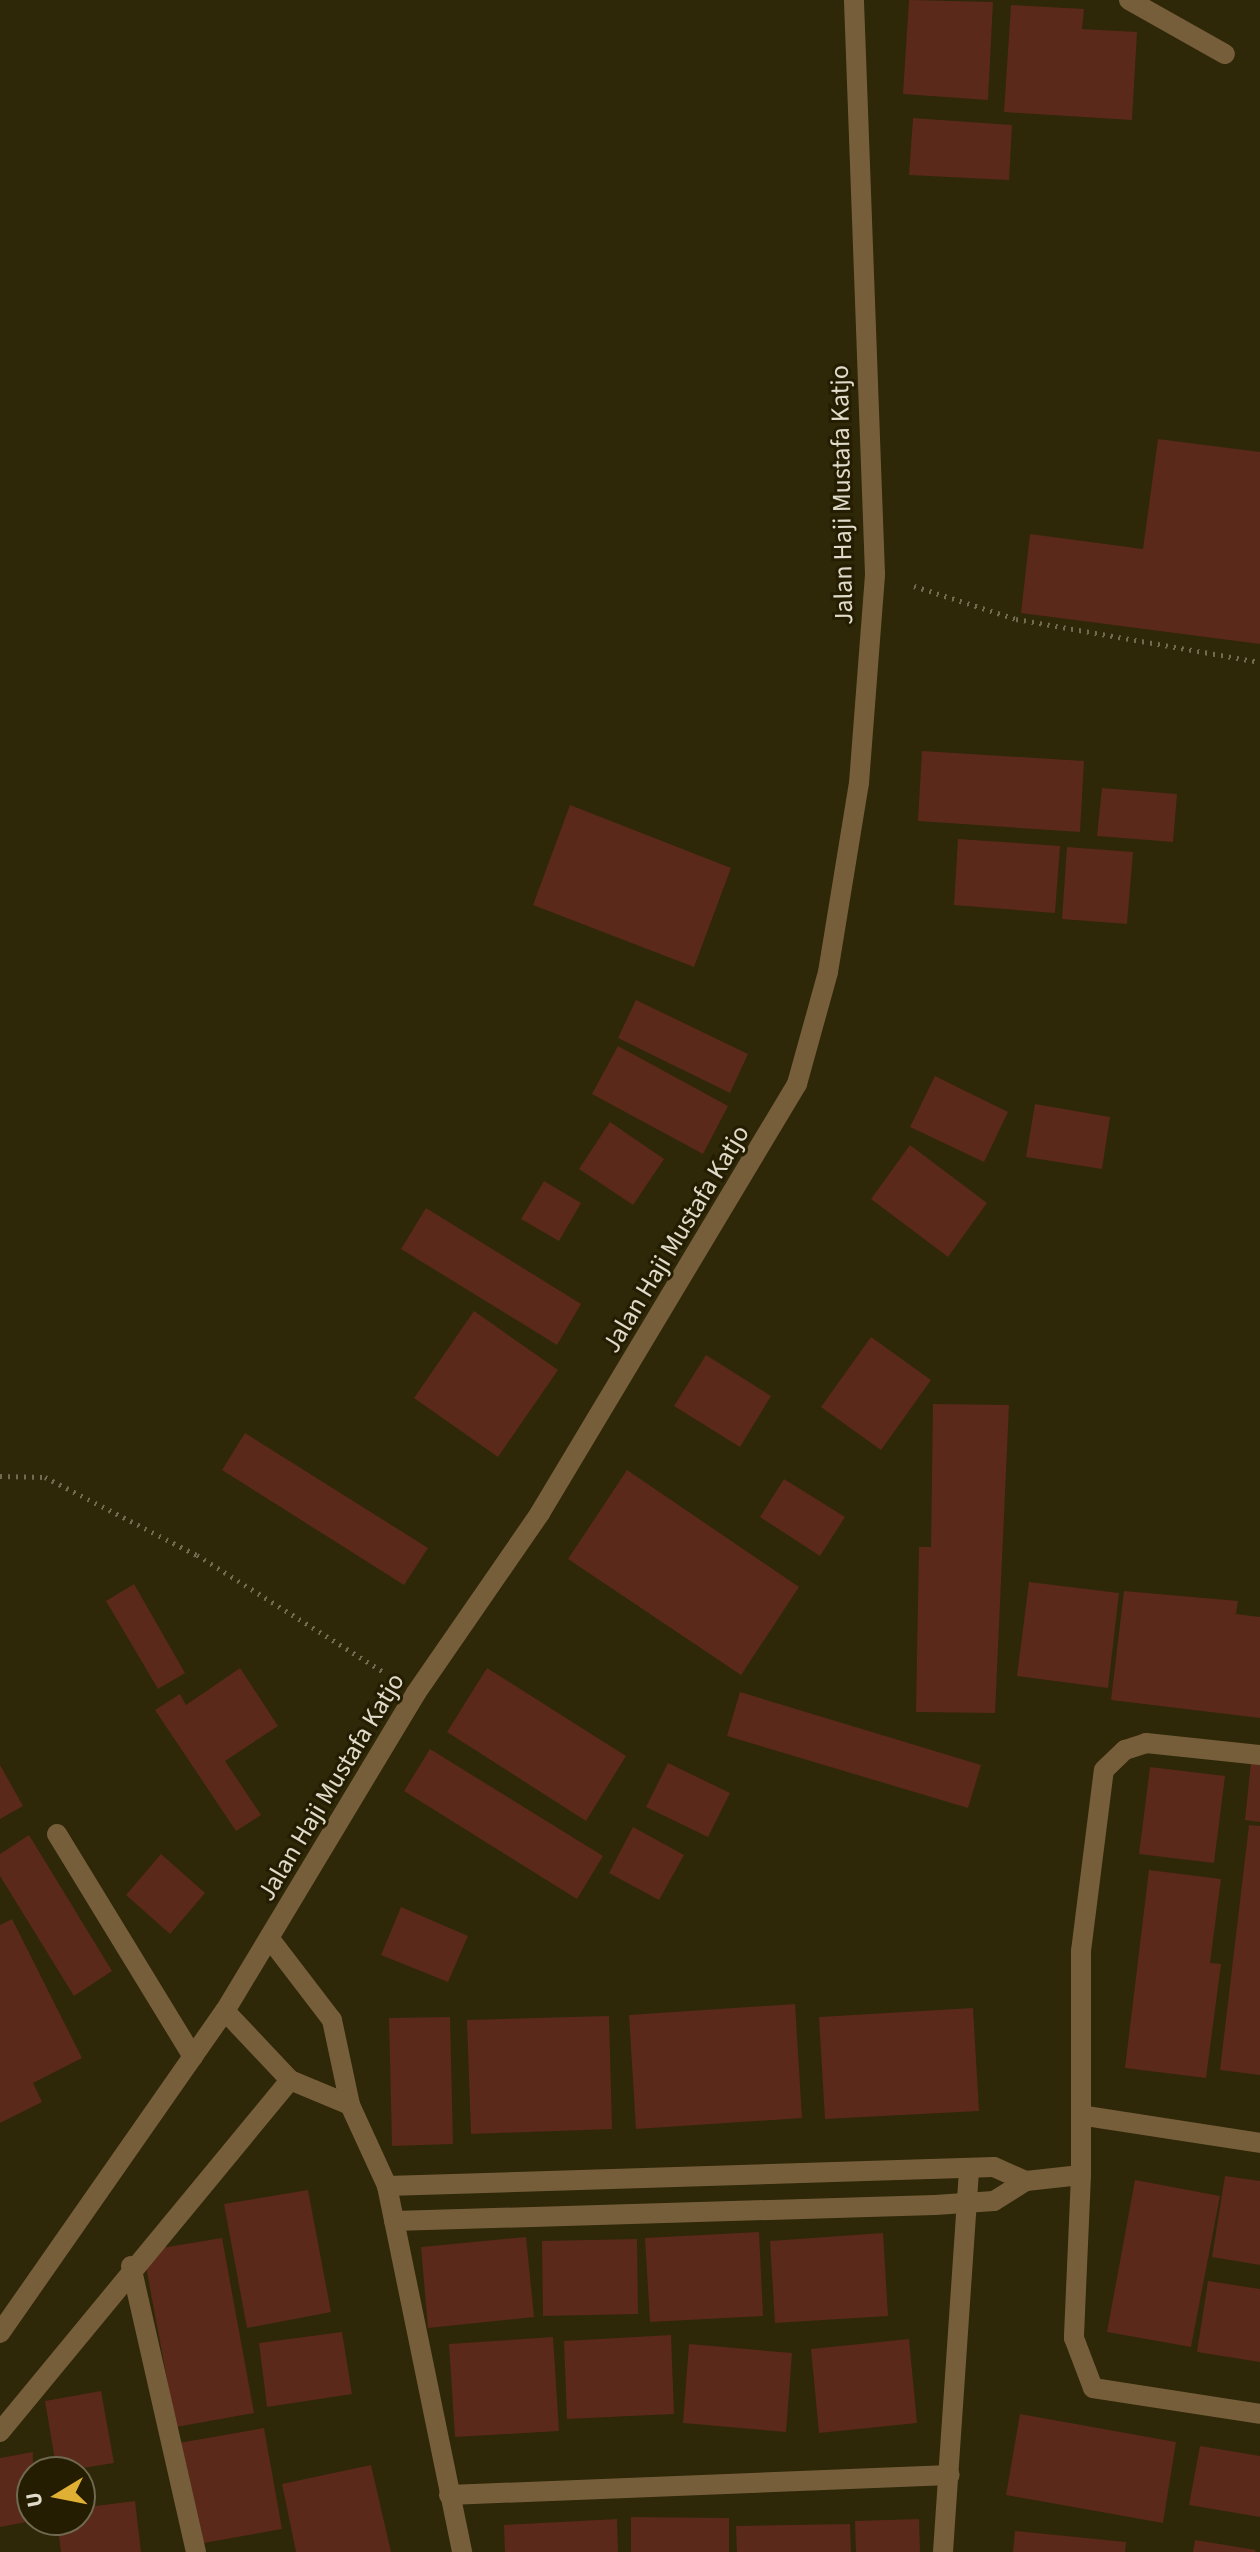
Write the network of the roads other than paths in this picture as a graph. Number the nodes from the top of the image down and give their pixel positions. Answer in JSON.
{"nodes":[{"id":1,"x":854,"y":0,"type":"edge"},
{"id":2,"x":1129,"y":0,"type":"edge"},
{"id":3,"x":1225,"y":54,"type":"dead end"},
{"id":4,"x":1260,"y":1755,"type":"edge"},
{"id":5,"x":57,"y":1834,"type":"dead end"},
{"id":6,"x":270,"y":1939,"type":"junction"},
{"id":7,"x":225,"y":2011,"type":"junction"},
{"id":8,"x":193,"y":2057,"type":"junction"},
{"id":9,"x":290,"y":2080,"type":"junction"},
{"id":10,"x":350,"y":2105,"type":"junction"},
{"id":11,"x":1086,"y":2116,"type":"junction"},
{"id":12,"x":1260,"y":2143,"type":"edge"},
{"id":13,"x":969,"y":2169,"type":"junction"},
{"id":14,"x":1081,"y":2175,"type":"junction"},
{"id":15,"x":1026,"y":2181,"type":"junction"},
{"id":16,"x":387,"y":2186,"type":"junction"},
{"id":17,"x":970,"y":2203,"type":"junction"},
{"id":18,"x":394,"y":2221,"type":"junction"},
{"id":19,"x":131,"y":2266,"type":"junction"},
{"id":20,"x":0,"y":2333,"type":"edge"},
{"id":21,"x":1260,"y":2414,"type":"edge"},
{"id":22,"x":0,"y":2432,"type":"edge"},
{"id":23,"x":950,"y":2475,"type":"junction"},
{"id":24,"x":449,"y":2495,"type":"junction"},
{"id":25,"x":196,"y":2552,"type":"edge"},
{"id":26,"x":462,"y":2552,"type":"edge"},
{"id":27,"x":943,"y":2552,"type":"edge"}],
"edges":[{"from":1,"to":6,"type":"street","name":"Jalan Haji Mustafa Katjo"},
{"from":2,"to":3,"type":"street"},
{"from":4,"to":11,"type":"street"},
{"from":5,"to":8,"type":"street"},
{"from":6,"to":7,"type":"street","name":"Jalan Haji Mustafa Katjo"},
{"from":6,"to":10,"type":"street"},
{"from":7,"to":8,"type":"street","name":"Jalan Haji Mustafa Katjo"},
{"from":7,"to":9,"type":"street"},
{"from":8,"to":20,"type":"street","name":"Jalan Haji Mustafa Katjo"},
{"from":9,"to":10,"type":"street"},
{"from":9,"to":19,"type":"street"},
{"from":10,"to":16,"type":"street"},
{"from":11,"to":12,"type":"street"},
{"from":11,"to":14,"type":"street"},
{"from":13,"to":15,"type":"street"},
{"from":13,"to":16,"type":"street"},
{"from":13,"to":17,"type":"street"},
{"from":14,"to":15,"type":"street"},
{"from":14,"to":21,"type":"street"},
{"from":15,"to":17,"type":"street"},
{"from":16,"to":18,"type":"street"},
{"from":17,"to":18,"type":"street"},
{"from":17,"to":23,"type":"street"},
{"from":18,"to":24,"type":"street"},
{"from":19,"to":22,"type":"street"},
{"from":19,"to":25,"type":"street"},
{"from":23,"to":24,"type":"street"},
{"from":23,"to":27,"type":"street"},
{"from":24,"to":26,"type":"street"}]}
